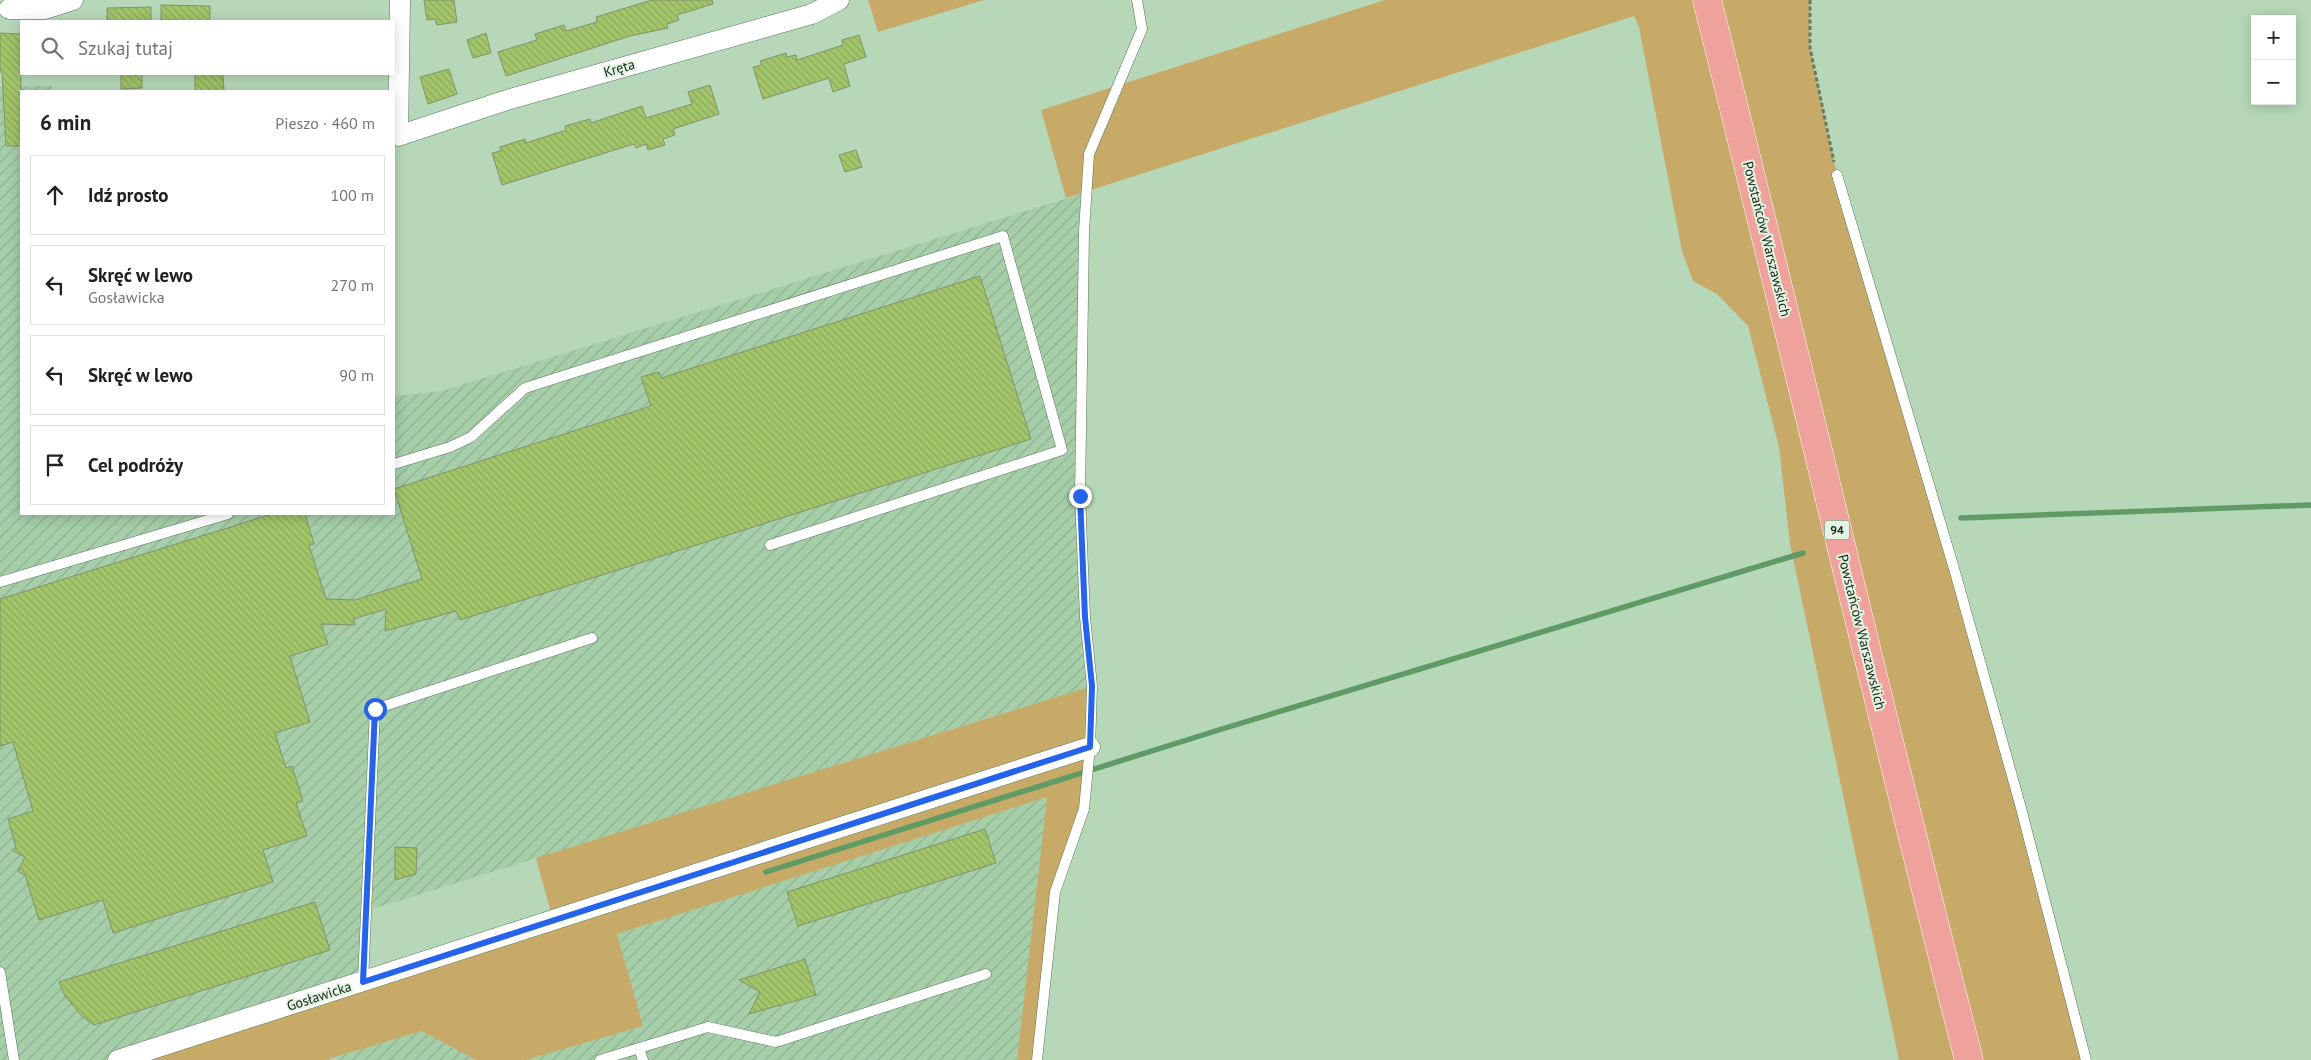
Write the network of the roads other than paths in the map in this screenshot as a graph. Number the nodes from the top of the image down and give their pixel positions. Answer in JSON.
{"nodes":[{"id":1,"x":73,"y":0,"type":"edge"},
{"id":2,"x":400,"y":0,"type":"edge"},
{"id":3,"x":840,"y":0,"type":"edge"},
{"id":4,"x":1137,"y":0,"type":"edge"},
{"id":5,"x":1707,"y":0,"type":"edge"},
{"id":6,"x":9,"y":9,"type":"dead end"},
{"id":7,"x":1837,"y":175,"type":"road end"},
{"id":8,"x":395,"y":464,"type":"edge"},
{"id":9,"x":225,"y":515,"type":"edge"},
{"id":10,"x":770,"y":545,"type":"dead end"},
{"id":11,"x":0,"y":582,"type":"edge"},
{"id":12,"x":592,"y":638,"type":"dead end"},
{"id":13,"x":1090,"y":747,"type":"junction"},
{"id":14,"x":0,"y":972,"type":"edge"},
{"id":15,"x":986,"y":974,"type":"dead end"},
{"id":16,"x":363,"y":982,"type":"junction"},
{"id":17,"x":639,"y":1048,"type":"junction"},
{"id":18,"x":131,"y":1058,"type":"edge"},
{"id":19,"x":14,"y":1060,"type":"edge"},
{"id":20,"x":600,"y":1060,"type":"edge"},
{"id":21,"x":642,"y":1060,"type":"edge"},
{"id":22,"x":1037,"y":1060,"type":"edge"},
{"id":23,"x":1969,"y":1060,"type":"edge"},
{"id":24,"x":2086,"y":1060,"type":"edge"}],
"edges":[{"from":1,"to":6,"type":"street"},
{"from":2,"to":3,"type":"street","name":"Kręta"},
{"from":4,"to":13,"type":"lane"},
{"from":5,"to":23,"type":"main road","name":"Powstańców Warszawskich","number":"94"},
{"from":7,"to":24,"type":"lane"},
{"from":8,"to":10,"type":"lane"},
{"from":9,"to":11,"type":"lane"},
{"from":12,"to":16,"type":"lane"},
{"from":13,"to":16,"type":"street","name":"Gosławicka"},
{"from":13,"to":22,"type":"lane"},
{"from":14,"to":19,"type":"lane"},
{"from":15,"to":17,"type":"lane"},
{"from":16,"to":18,"type":"street","name":"Gosławicka"},
{"from":17,"to":20,"type":"lane"},
{"from":17,"to":21,"type":"lane"}]}
